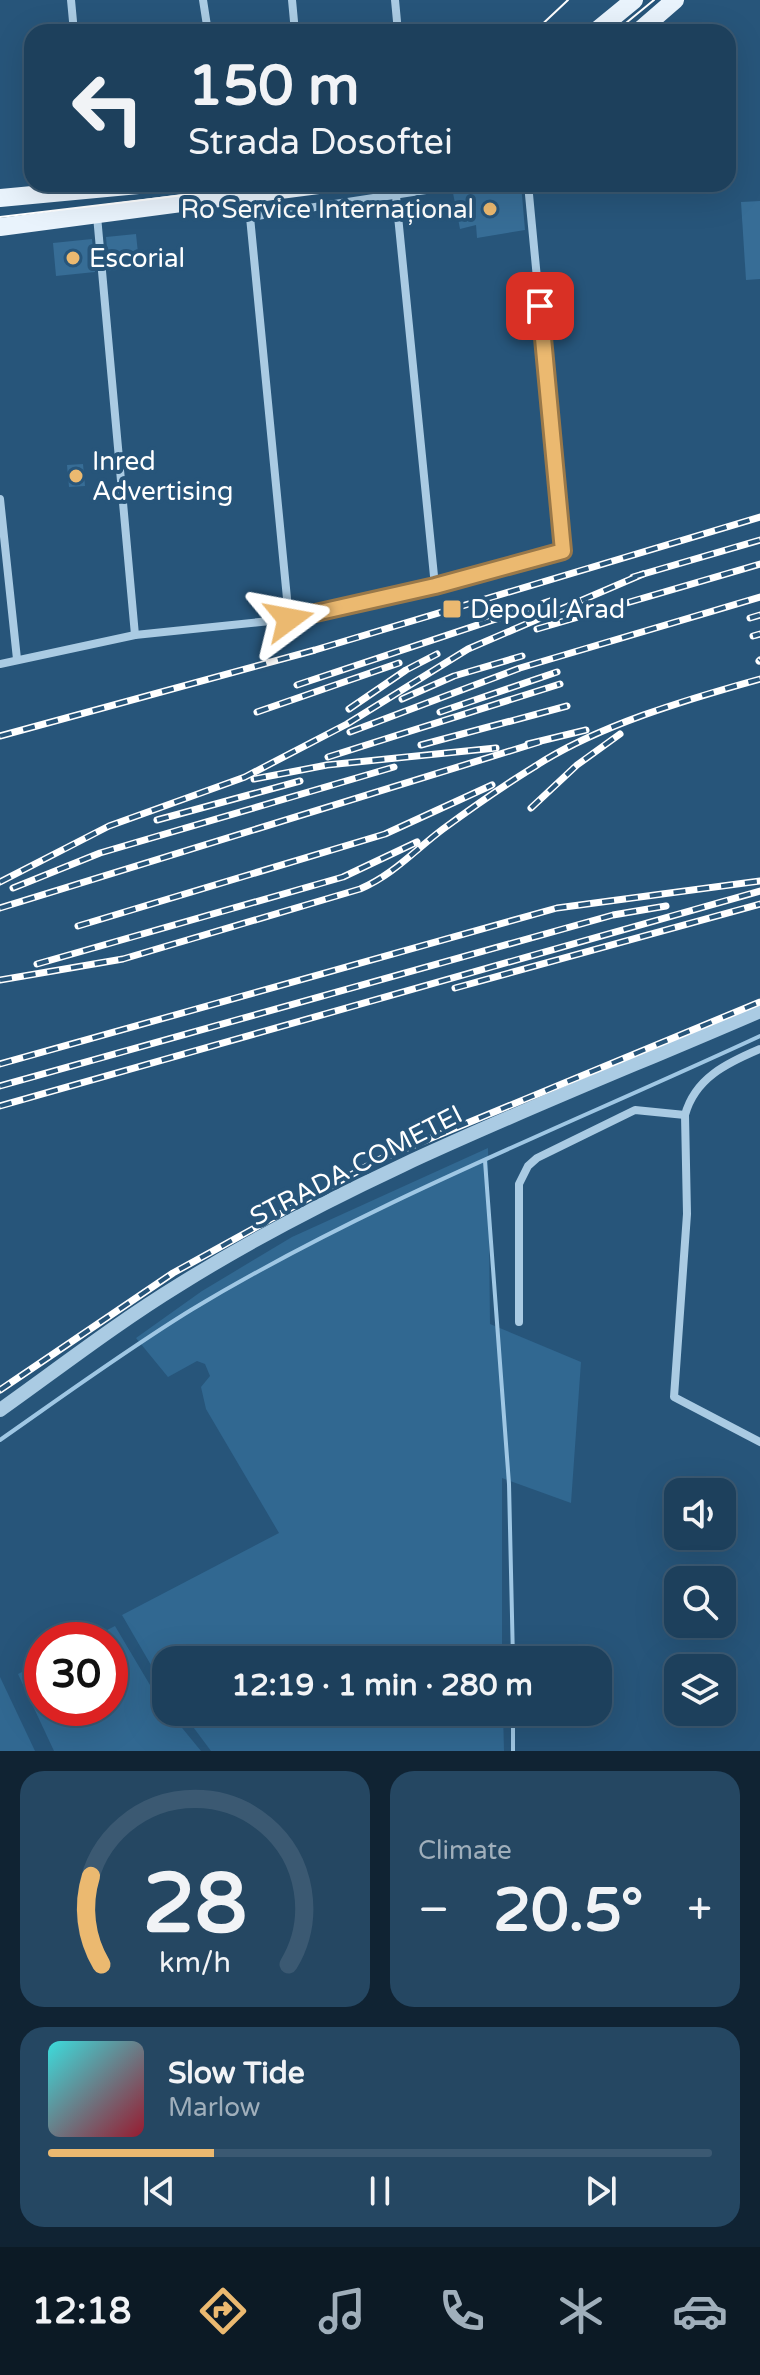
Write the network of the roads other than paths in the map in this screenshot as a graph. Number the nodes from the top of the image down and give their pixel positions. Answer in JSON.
{"nodes":[{"id":1,"x":71,"y":0,"type":"edge"},
{"id":2,"x":203,"y":0,"type":"edge"},
{"id":3,"x":292,"y":0,"type":"edge"},
{"id":4,"x":395,"y":0,"type":"edge"},
{"id":5,"x":634,"y":0,"type":"edge"},
{"id":6,"x":675,"y":0,"type":"edge"},
{"id":7,"x":73,"y":24,"type":"edge"},
{"id":8,"x":207,"y":24,"type":"edge"},
{"id":9,"x":294,"y":24,"type":"edge"},
{"id":10,"x":397,"y":24,"type":"edge"},
{"id":11,"x":605,"y":24,"type":"edge"},
{"id":12,"x":647,"y":24,"type":"edge"},
{"id":13,"x":49,"y":192,"type":"edge"},
{"id":14,"x":269,"y":192,"type":"edge"},
{"id":15,"x":419,"y":192,"type":"edge"},
{"id":16,"x":529,"y":192,"type":"edge"},
{"id":17,"x":396,"y":196,"type":"junction"},
{"id":18,"x":0,"y":198,"type":"edge"},
{"id":19,"x":97,"y":216,"type":"junction"},
{"id":20,"x":0,"y":227,"type":"edge"},
{"id":21,"x":0,"y":499,"type":"edge"},
{"id":22,"x":435,"y":586,"type":"junction"},
{"id":23,"x":289,"y":619,"type":"junction"},
{"id":24,"x":135,"y":635,"type":"junction"},
{"id":25,"x":17,"y":659,"type":"junction"},
{"id":26,"x":0,"y":664,"type":"edge"},
{"id":27,"x":760,"y":1011,"type":"edge"},
{"id":28,"x":760,"y":1049,"type":"edge"},
{"id":29,"x":685,"y":1115,"type":"junction"},
{"id":30,"x":519,"y":1322,"type":"dead end"},
{"id":31,"x":0,"y":1410,"type":"edge"},
{"id":32,"x":760,"y":1442,"type":"edge"}],
"edges":[{"from":1,"to":7,"type":"street"},
{"from":2,"to":8,"type":"street"},
{"from":3,"to":9,"type":"street"},
{"from":4,"to":10,"type":"street"},
{"from":5,"to":11,"type":"main road"},
{"from":6,"to":12,"type":"main road"},
{"from":13,"to":18,"type":"main road"},
{"from":14,"to":19,"type":"main road"},
{"from":15,"to":17,"type":"street"},
{"from":16,"to":22,"type":"street"},
{"from":17,"to":22,"type":"street"},
{"from":17,"to":23,"type":"street"},
{"from":19,"to":20,"type":"main road"},
{"from":19,"to":24,"type":"street"},
{"from":21,"to":25,"type":"street"},
{"from":22,"to":23,"type":"street"},
{"from":23,"to":24,"type":"street"},
{"from":24,"to":25,"type":"street"},
{"from":25,"to":26,"type":"street"},
{"from":27,"to":31,"type":"street","name":"STRADA COMETEI"},
{"from":28,"to":29,"type":"street"},
{"from":29,"to":30,"type":"street"},
{"from":29,"to":32,"type":"street"}]}
